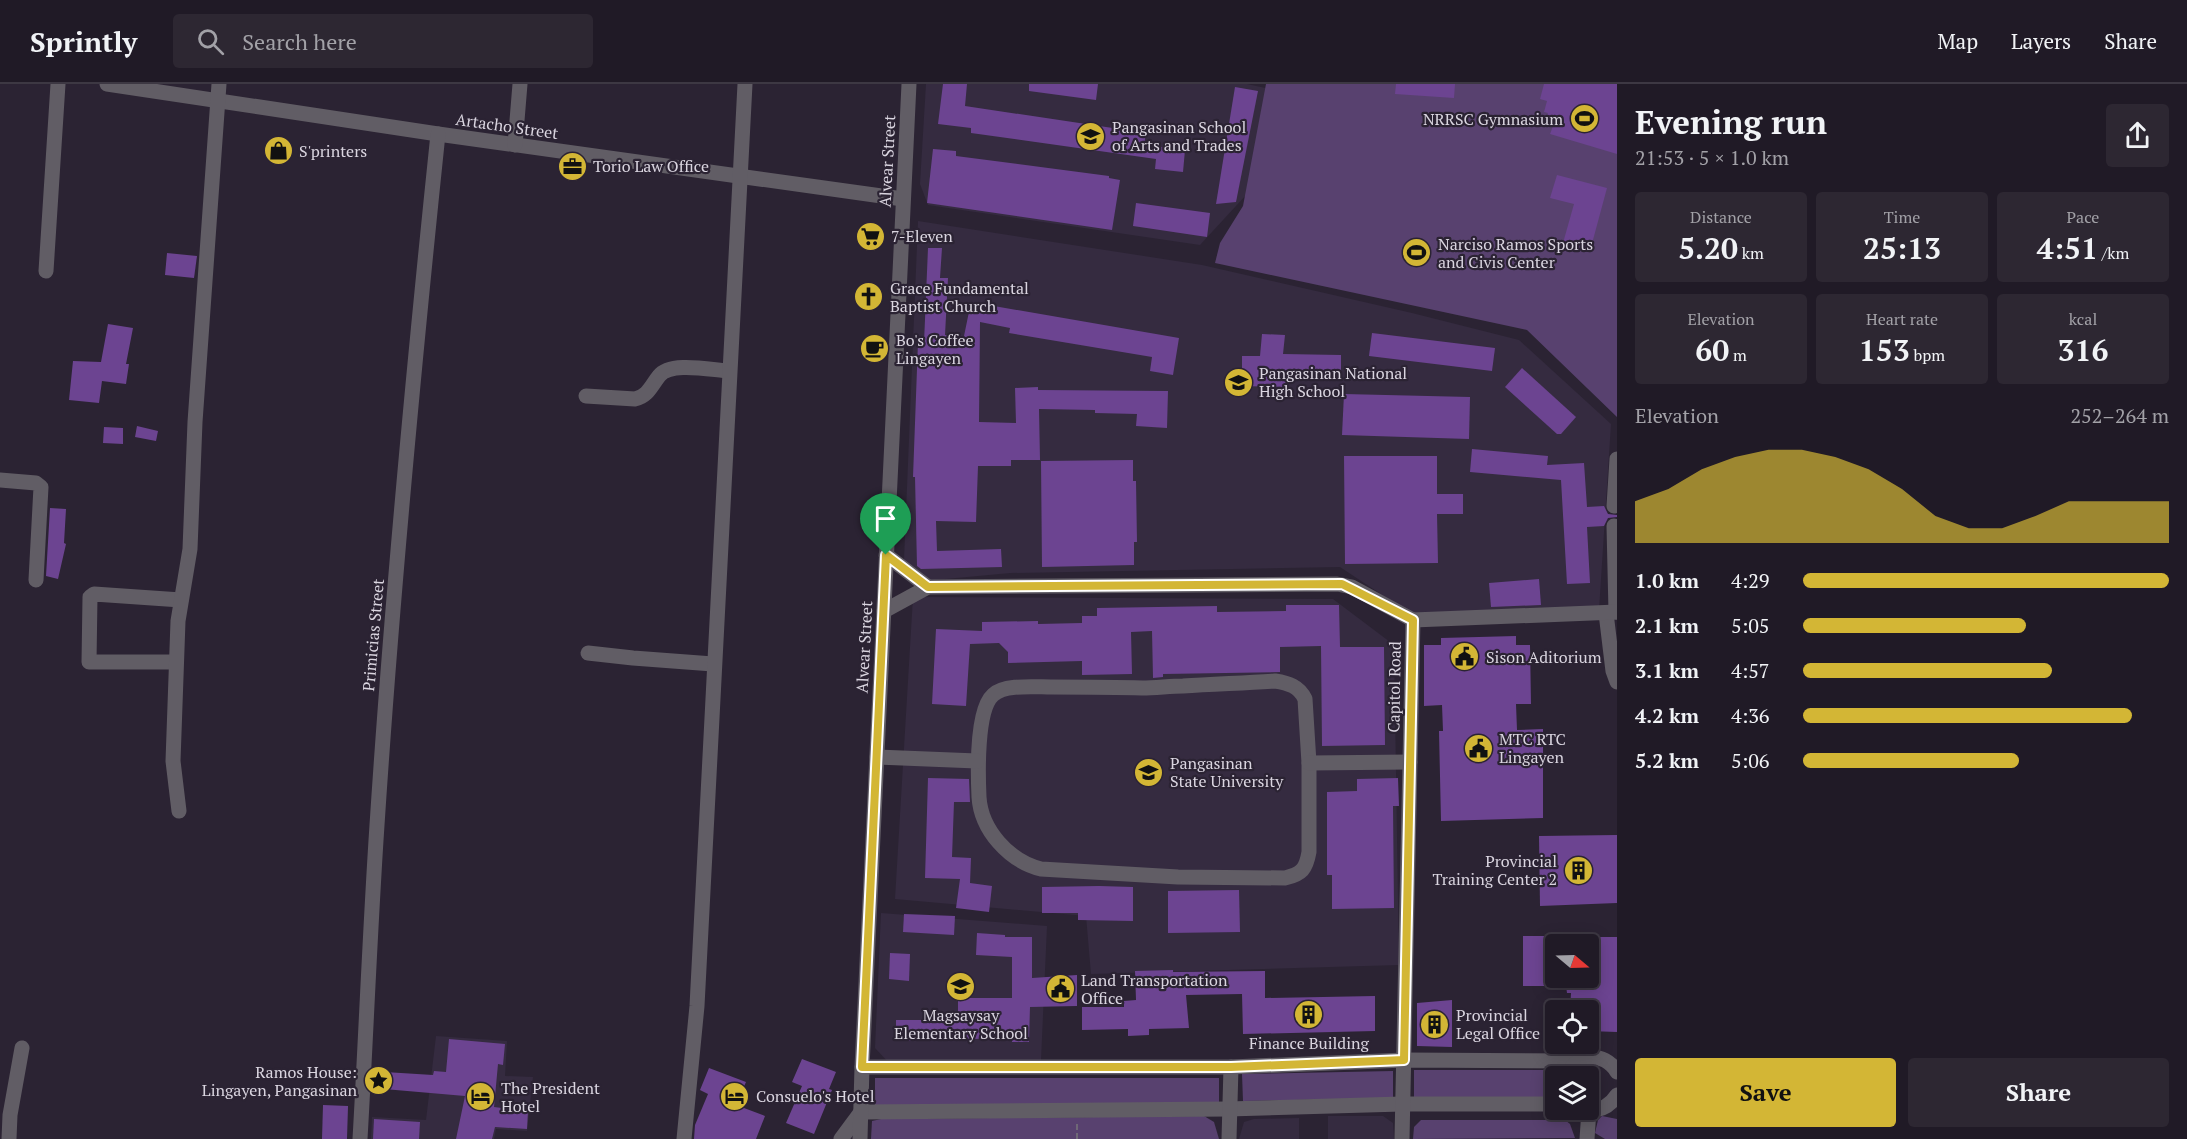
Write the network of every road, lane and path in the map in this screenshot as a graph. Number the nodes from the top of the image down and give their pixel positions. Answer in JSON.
{"nodes":[{"id":1,"x":58,"y":84,"type":"edge"},
{"id":2,"x":107,"y":84,"type":"edge"},
{"id":3,"x":219,"y":84,"type":"edge"},
{"id":4,"x":520,"y":84,"type":"edge"},
{"id":5,"x":744,"y":84,"type":"edge"},
{"id":6,"x":909,"y":84,"type":"edge"},
{"id":7,"x":217,"y":101,"type":"junction"},
{"id":8,"x":438,"y":134,"type":"junction"},
{"id":9,"x":515,"y":145,"type":"junction"},
{"id":10,"x":741,"y":177,"type":"junction"},
{"id":11,"x":903,"y":199,"type":"junction"},
{"id":12,"x":46,"y":271,"type":"dead end"},
{"id":13,"x":729,"y":371,"type":"junction"},
{"id":14,"x":586,"y":396,"type":"dead end"},
{"id":15,"x":1617,"y":459,"type":"edge"},
{"id":16,"x":0,"y":480,"type":"edge"},
{"id":17,"x":1614,"y":506,"type":"dead end"},
{"id":18,"x":1614,"y":526,"type":"dead end"},
{"id":19,"x":886,"y":555,"type":"junction"},
{"id":20,"x":36,"y":580,"type":"dead end"},
{"id":21,"x":928,"y":587,"type":"junction"},
{"id":22,"x":181,"y":600,"type":"junction"},
{"id":23,"x":884,"y":611,"type":"junction"},
{"id":24,"x":1613,"y":612,"type":"edge"},
{"id":25,"x":1413,"y":620,"type":"junction"},
{"id":26,"x":588,"y":653,"type":"dead end"},
{"id":27,"x":176,"y":662,"type":"junction"},
{"id":28,"x":713,"y":664,"type":"junction"},
{"id":29,"x":1617,"y":682,"type":"edge"},
{"id":30,"x":877,"y":756,"type":"junction"},
{"id":31,"x":977,"y":761,"type":"junction"},
{"id":32,"x":1410,"y":762,"type":"junction"},
{"id":33,"x":1309,"y":764,"type":"junction"},
{"id":34,"x":179,"y":811,"type":"dead end"},
{"id":35,"x":22,"y":1047,"type":"dead end"},
{"id":36,"x":1404,"y":1060,"type":"junction"},
{"id":37,"x":1577,"y":1061,"type":"junction"},
{"id":38,"x":1573,"y":1066,"type":"edge"},
{"id":39,"x":862,"y":1067,"type":"junction"},
{"id":40,"x":1231,"y":1067,"type":"junction"},
{"id":41,"x":1617,"y":1072,"type":"edge"},
{"id":42,"x":1617,"y":1095,"type":"edge"},
{"id":43,"x":1401,"y":1104,"type":"junction"},
{"id":44,"x":1545,"y":1104,"type":"edge"},
{"id":45,"x":1611,"y":1108,"type":"edge"},
{"id":46,"x":1228,"y":1110,"type":"junction"},
{"id":47,"x":861,"y":1112,"type":"junction"},
{"id":48,"x":1588,"y":1120,"type":"edge"},
{"id":49,"x":9,"y":1139,"type":"edge"},
{"id":50,"x":360,"y":1139,"type":"edge"},
{"id":51,"x":684,"y":1139,"type":"edge"},
{"id":52,"x":841,"y":1139,"type":"edge"},
{"id":53,"x":860,"y":1139,"type":"edge"},
{"id":54,"x":1229,"y":1139,"type":"edge"},
{"id":55,"x":1402,"y":1139,"type":"edge"},
{"id":56,"x":1587,"y":1139,"type":"edge"}],
"edges":[{"from":1,"to":12,"type":"street"},
{"from":2,"to":7,"type":"street","name":"Artacho Street"},
{"from":3,"to":7,"type":"street"},
{"from":4,"to":9,"type":"street"},
{"from":5,"to":10,"type":"street"},
{"from":6,"to":11,"type":"street","name":"Alvear Street"},
{"from":7,"to":8,"type":"street","name":"Artacho Street"},
{"from":7,"to":22,"type":"street"},
{"from":8,"to":9,"type":"street","name":"Artacho Street"},
{"from":8,"to":50,"type":"street","name":"Primicias Street"},
{"from":9,"to":10,"type":"street","name":"Artacho Street"},
{"from":10,"to":11,"type":"street","name":"Artacho Street"},
{"from":10,"to":13,"type":"street"},
{"from":11,"to":19,"type":"street","name":"Alvear Street"},
{"from":13,"to":14,"type":"street"},
{"from":13,"to":28,"type":"street"},
{"from":15,"to":17,"type":"street"},
{"from":16,"to":20,"type":"street"},
{"from":18,"to":24,"type":"street"},
{"from":19,"to":21,"type":"street"},
{"from":19,"to":23,"type":"street","name":"Alvear Street"},
{"from":21,"to":23,"type":"street","name":"Capitol Road"},
{"from":21,"to":25,"type":"street","name":"Capitol Road"},
{"from":22,"to":27,"type":"street"},
{"from":22,"to":27,"type":"street"},
{"from":23,"to":30,"type":"street","name":"Alvear Street"},
{"from":24,"to":25,"type":"street"},
{"from":24,"to":29,"type":"street"},
{"from":25,"to":32,"type":"street","name":"Capitol Road"},
{"from":26,"to":28,"type":"street"},
{"from":27,"to":34,"type":"street"},
{"from":28,"to":51,"type":"street"},
{"from":30,"to":31,"type":"street"},
{"from":30,"to":39,"type":"street","name":"Alvear Street"},
{"from":31,"to":33,"type":"street"},
{"from":31,"to":33,"type":"street"},
{"from":32,"to":33,"type":"street"},
{"from":32,"to":36,"type":"street","name":"Capitol Road"},
{"from":35,"to":49,"type":"street"},
{"from":36,"to":37,"type":"street"},
{"from":36,"to":40,"type":"street"},
{"from":36,"to":43,"type":"street","name":"Capitol Road"},
{"from":37,"to":38,"type":"street"},
{"from":37,"to":41,"type":"street"},
{"from":39,"to":40,"type":"street"},
{"from":39,"to":47,"type":"street","name":"Alvear Street"},
{"from":40,"to":46,"type":"street"},
{"from":42,"to":45,"type":"street"},
{"from":43,"to":44,"type":"street"},
{"from":43,"to":46,"type":"street"},
{"from":43,"to":55,"type":"street","name":"Capitol Road"},
{"from":46,"to":47,"type":"street"},
{"from":46,"to":54,"type":"street"},
{"from":47,"to":52,"type":"street"},
{"from":47,"to":53,"type":"street","name":"Alvear Street"},
{"from":48,"to":56,"type":"street"}]}
